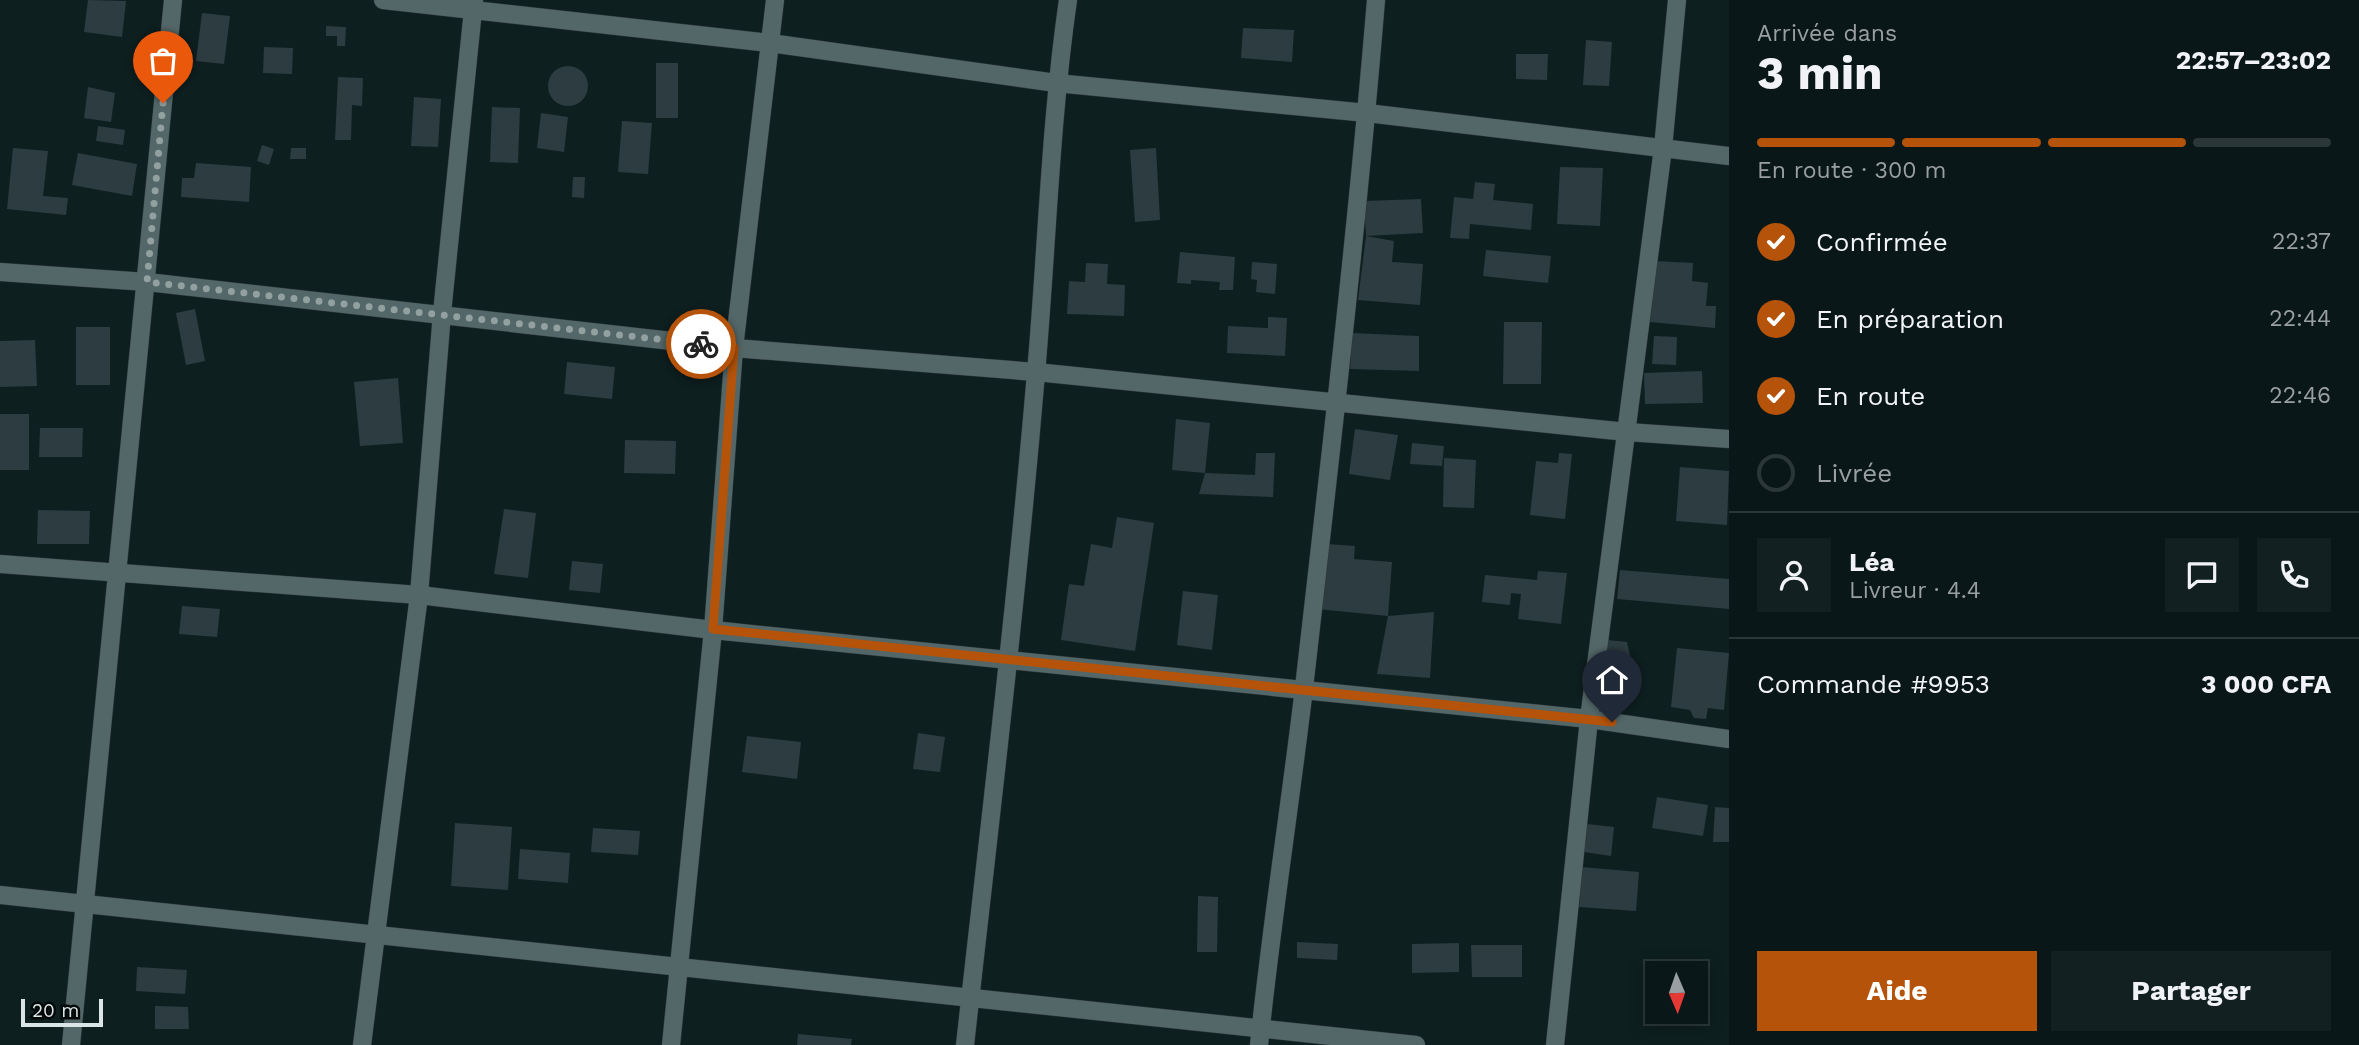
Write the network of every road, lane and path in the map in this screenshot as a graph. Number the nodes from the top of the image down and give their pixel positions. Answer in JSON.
{"nodes":[{"id":1,"x":173,"y":0,"type":"edge"},
{"id":2,"x":383,"y":0,"type":"edge"},
{"id":3,"x":775,"y":0,"type":"edge"},
{"id":4,"x":1068,"y":0,"type":"edge"},
{"id":5,"x":1376,"y":0,"type":"edge"},
{"id":6,"x":1677,"y":0,"type":"edge"},
{"id":7,"x":473,"y":6,"type":"edge"},
{"id":8,"x":770,"y":43,"type":"junction"},
{"id":9,"x":1056,"y":83,"type":"junction"},
{"id":10,"x":1367,"y":113,"type":"junction"},
{"id":11,"x":1663,"y":148,"type":"junction"},
{"id":12,"x":1729,"y":156,"type":"edge"},
{"id":13,"x":0,"y":272,"type":"edge"},
{"id":14,"x":147,"y":282,"type":"junction"},
{"id":15,"x":442,"y":313,"type":"junction"},
{"id":16,"x":734,"y":348,"type":"junction"},
{"id":17,"x":1036,"y":372,"type":"junction"},
{"id":18,"x":1338,"y":400,"type":"junction"},
{"id":19,"x":1627,"y":432,"type":"junction"},
{"id":20,"x":1729,"y":439,"type":"edge"},
{"id":21,"x":0,"y":564,"type":"edge"},
{"id":22,"x":118,"y":573,"type":"junction"},
{"id":23,"x":419,"y":595,"type":"junction"},
{"id":24,"x":713,"y":629,"type":"junction"},
{"id":25,"x":1009,"y":661,"type":"junction"},
{"id":26,"x":1304,"y":688,"type":"junction"},
{"id":27,"x":1588,"y":719,"type":"junction"},
{"id":28,"x":1729,"y":739,"type":"edge"},
{"id":29,"x":0,"y":895,"type":"edge"},
{"id":30,"x":86,"y":904,"type":"junction"},
{"id":31,"x":375,"y":933,"type":"junction"},
{"id":32,"x":680,"y":966,"type":"junction"},
{"id":33,"x":971,"y":997,"type":"junction"},
{"id":34,"x":1260,"y":1037,"type":"edge"},
{"id":35,"x":71,"y":1045,"type":"edge"},
{"id":36,"x":362,"y":1045,"type":"edge"},
{"id":37,"x":671,"y":1045,"type":"edge"},
{"id":38,"x":965,"y":1045,"type":"edge"},
{"id":39,"x":1416,"y":1045,"type":"edge"},
{"id":40,"x":1555,"y":1045,"type":"edge"}],
"edges":[{"from":1,"to":14,"type":"street"},
{"from":2,"to":7,"type":"street"},
{"from":3,"to":8,"type":"street"},
{"from":4,"to":9,"type":"street"},
{"from":5,"to":10,"type":"street"},
{"from":6,"to":11,"type":"street"},
{"from":7,"to":8,"type":"street"},
{"from":7,"to":15,"type":"street"},
{"from":8,"to":9,"type":"street"},
{"from":8,"to":16,"type":"street"},
{"from":9,"to":10,"type":"street"},
{"from":9,"to":17,"type":"street"},
{"from":10,"to":11,"type":"street"},
{"from":10,"to":18,"type":"street"},
{"from":11,"to":12,"type":"street"},
{"from":11,"to":19,"type":"street"},
{"from":13,"to":14,"type":"street"},
{"from":14,"to":15,"type":"street"},
{"from":14,"to":22,"type":"street"},
{"from":15,"to":16,"type":"street"},
{"from":15,"to":23,"type":"street"},
{"from":16,"to":17,"type":"street"},
{"from":16,"to":24,"type":"street"},
{"from":17,"to":18,"type":"street"},
{"from":17,"to":25,"type":"street"},
{"from":18,"to":19,"type":"street"},
{"from":18,"to":26,"type":"street"},
{"from":19,"to":20,"type":"street"},
{"from":19,"to":27,"type":"street"},
{"from":21,"to":22,"type":"street"},
{"from":22,"to":23,"type":"street"},
{"from":22,"to":30,"type":"street"},
{"from":23,"to":24,"type":"street"},
{"from":23,"to":31,"type":"street"},
{"from":24,"to":25,"type":"street"},
{"from":24,"to":32,"type":"street"},
{"from":25,"to":26,"type":"street"},
{"from":25,"to":33,"type":"street"},
{"from":26,"to":27,"type":"street"},
{"from":26,"to":34,"type":"street"},
{"from":27,"to":28,"type":"street"},
{"from":27,"to":40,"type":"street"},
{"from":29,"to":30,"type":"street"},
{"from":30,"to":31,"type":"street"},
{"from":30,"to":35,"type":"street"},
{"from":31,"to":32,"type":"street"},
{"from":31,"to":36,"type":"street"},
{"from":32,"to":33,"type":"street"},
{"from":32,"to":37,"type":"street"},
{"from":33,"to":34,"type":"street"},
{"from":33,"to":38,"type":"street"},
{"from":34,"to":39,"type":"street"}]}
